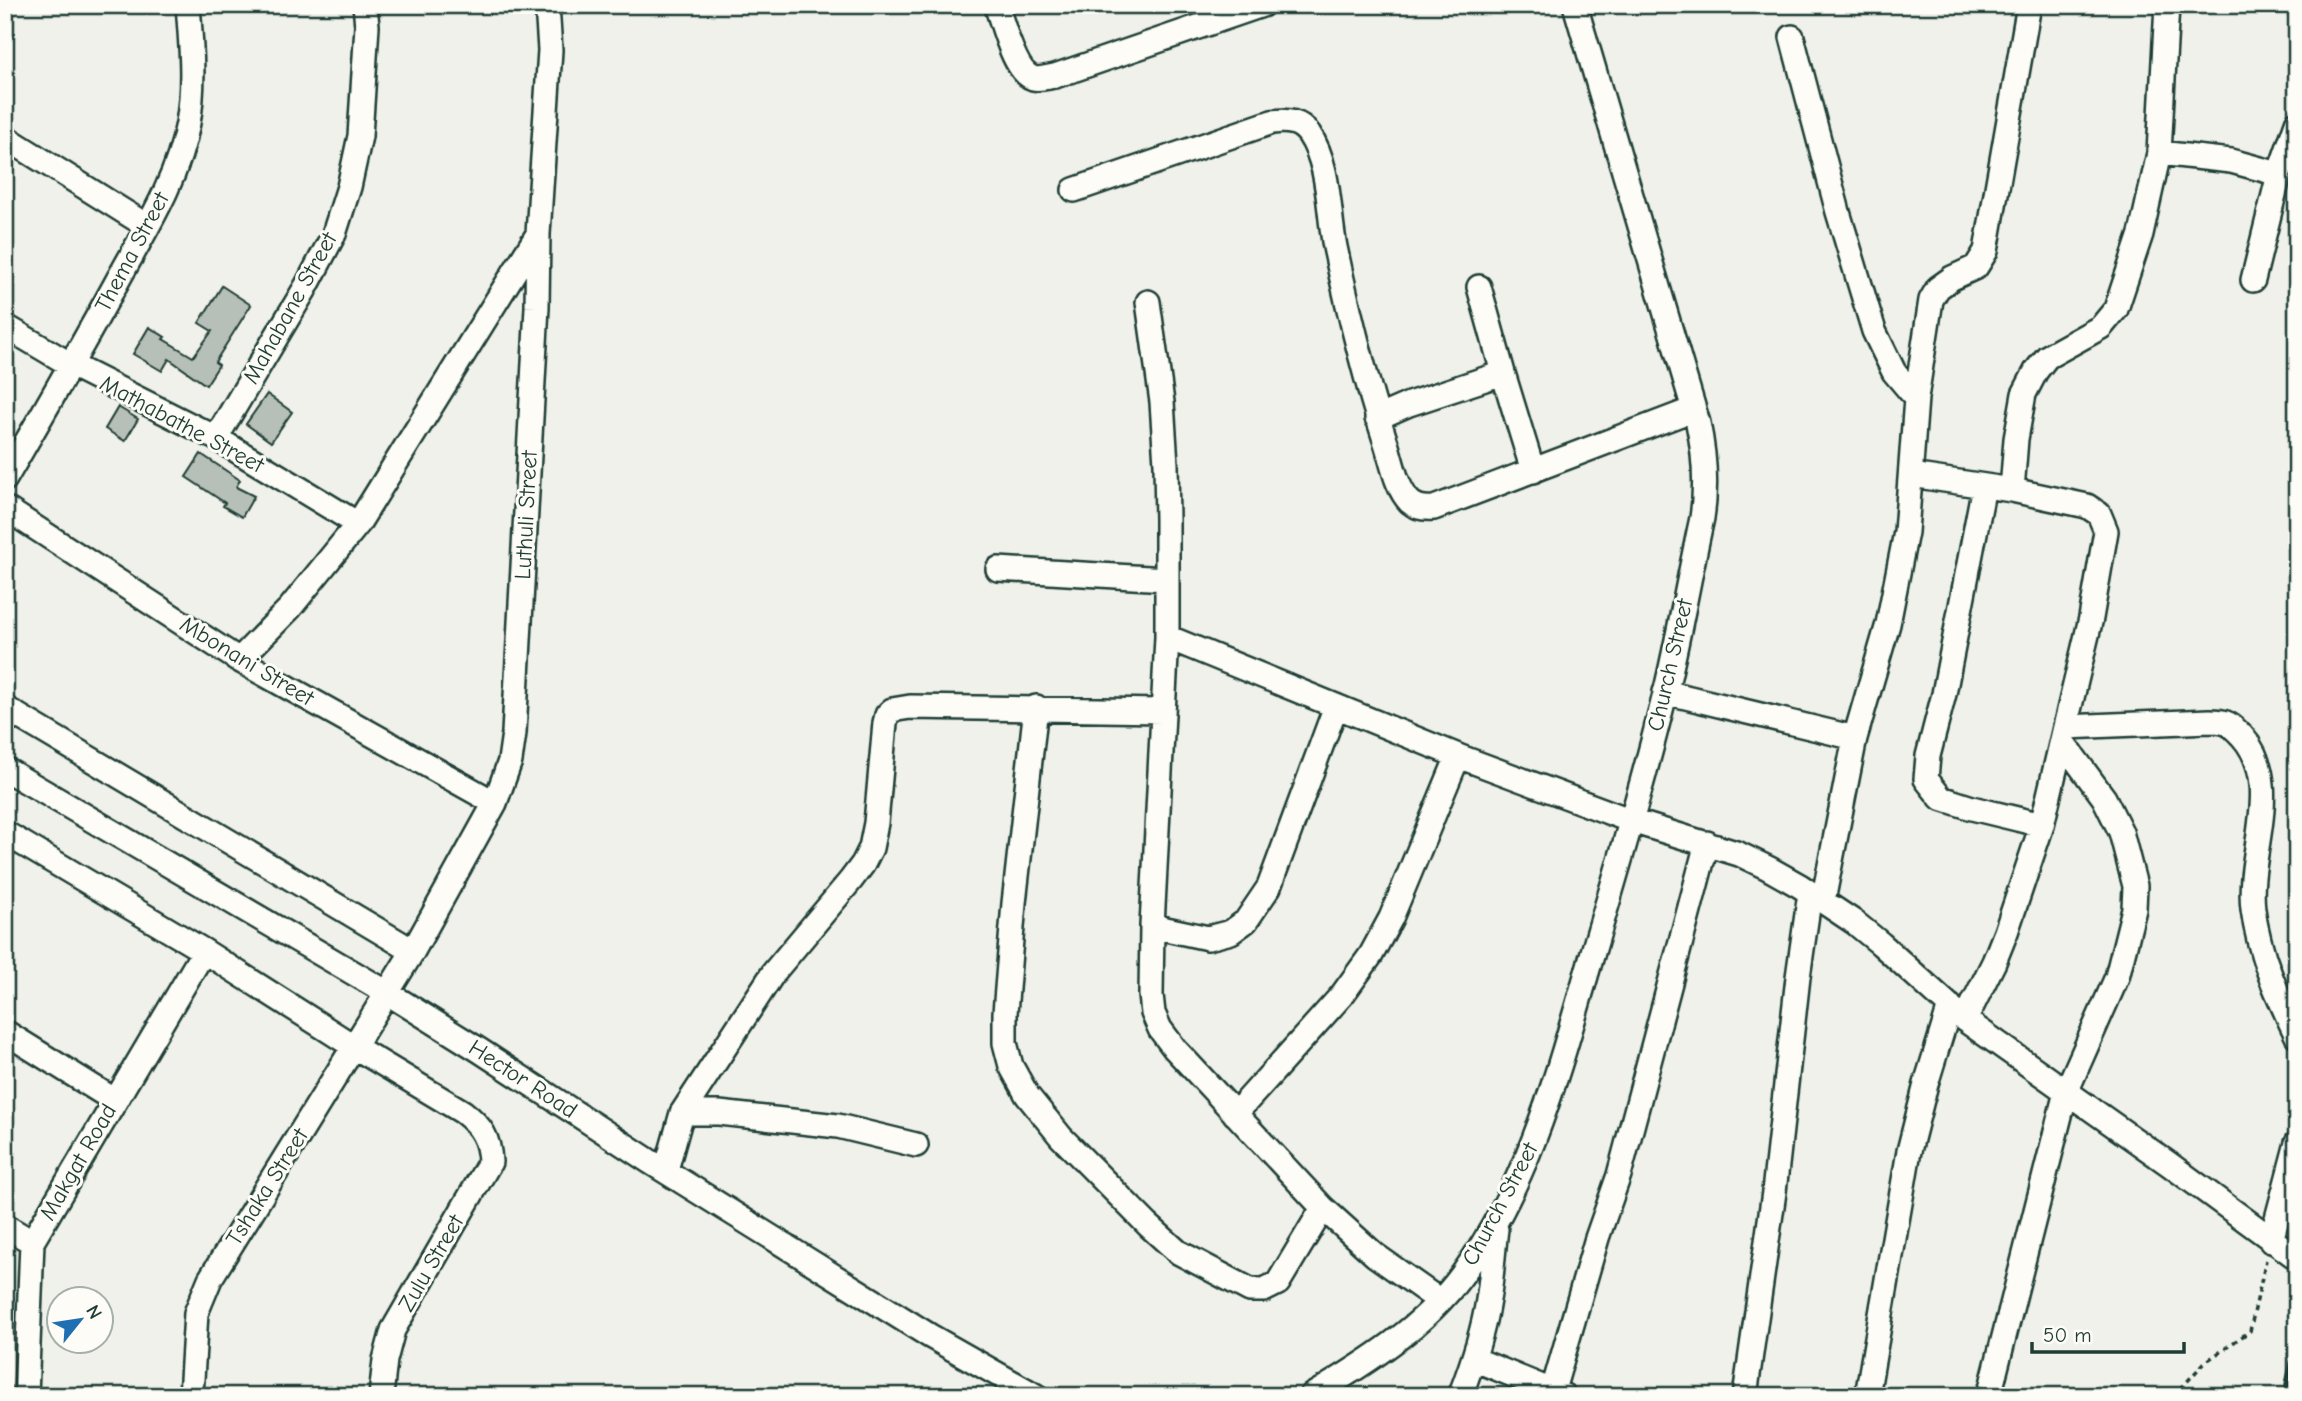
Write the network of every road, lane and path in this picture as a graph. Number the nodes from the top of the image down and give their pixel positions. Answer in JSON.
{"nodes":[{"id":1,"x":188,"y":5,"type":"edge"},
{"id":2,"x":365,"y":5,"type":"edge"},
{"id":3,"x":547,"y":5,"type":"edge"},
{"id":4,"x":996,"y":5,"type":"edge"},
{"id":5,"x":1262,"y":5,"type":"edge"},
{"id":6,"x":1575,"y":5,"type":"edge"},
{"id":7,"x":2029,"y":5,"type":"edge"},
{"id":8,"x":2167,"y":5,"type":"edge"},
{"id":9,"x":1792,"y":37,"type":"dead end"},
{"id":10,"x":2297,"y":122,"type":"edge"},
{"id":11,"x":5,"y":137,"type":"edge"},
{"id":12,"x":2160,"y":153,"type":"junction"},
{"id":13,"x":2279,"y":174,"type":"junction"},
{"id":14,"x":1074,"y":190,"type":"dead end"},
{"id":15,"x":148,"y":226,"type":"junction"},
{"id":16,"x":538,"y":234,"type":"junction"},
{"id":17,"x":2253,"y":280,"type":"dead end"},
{"id":18,"x":1479,"y":287,"type":"dead end"},
{"id":19,"x":1148,"y":302,"type":"dead end"},
{"id":20,"x":5,"y":326,"type":"edge"},
{"id":21,"x":71,"y":365,"type":"junction"},
{"id":22,"x":1503,"y":373,"type":"junction"},
{"id":23,"x":1916,"y":398,"type":"junction"},
{"id":24,"x":1694,"y":409,"type":"junction"},
{"id":25,"x":1377,"y":418,"type":"junction"},
{"id":26,"x":216,"y":438,"type":"junction"},
{"id":27,"x":1533,"y":471,"type":"junction"},
{"id":28,"x":1911,"y":475,"type":"junction"},
{"id":29,"x":5,"y":479,"type":"edge"},
{"id":30,"x":1984,"y":486,"type":"junction"},
{"id":31,"x":2012,"y":490,"type":"junction"},
{"id":32,"x":5,"y":508,"type":"edge"},
{"id":33,"x":358,"y":524,"type":"junction"},
{"id":34,"x":998,"y":569,"type":"dead end"},
{"id":35,"x":1166,"y":579,"type":"junction"},
{"id":36,"x":1167,"y":637,"type":"junction"},
{"id":37,"x":239,"y":660,"type":"junction"},
{"id":38,"x":1665,"y":692,"type":"junction"},
{"id":39,"x":1336,"y":706,"type":"junction"},
{"id":40,"x":1036,"y":707,"type":"junction"},
{"id":41,"x":5,"y":708,"type":"edge"},
{"id":42,"x":1162,"y":710,"type":"junction"},
{"id":43,"x":2063,"y":734,"type":"junction"},
{"id":44,"x":1855,"y":738,"type":"junction"},
{"id":45,"x":1458,"y":756,"type":"junction"},
{"id":46,"x":5,"y":769,"type":"edge"},
{"id":47,"x":495,"y":803,"type":"junction"},
{"id":48,"x":1632,"y":821,"type":"junction"},
{"id":49,"x":2042,"y":825,"type":"junction"},
{"id":50,"x":5,"y":833,"type":"edge"},
{"id":51,"x":1707,"y":843,"type":"junction"},
{"id":52,"x":1817,"y":897,"type":"junction"},
{"id":53,"x":1152,"y":926,"type":"junction"},
{"id":54,"x":204,"y":951,"type":"junction"},
{"id":55,"x":414,"y":951,"type":"junction"},
{"id":56,"x":386,"y":992,"type":"junction"},
{"id":57,"x":1957,"y":1013,"type":"junction"},
{"id":58,"x":5,"y":1032,"type":"edge"},
{"id":59,"x":2297,"y":1036,"type":"edge"},
{"id":60,"x":353,"y":1046,"type":"junction"},
{"id":61,"x":2066,"y":1092,"type":"junction"},
{"id":62,"x":114,"y":1100,"type":"junction"},
{"id":63,"x":682,"y":1112,"type":"junction"},
{"id":64,"x":1236,"y":1114,"type":"junction"},
{"id":65,"x":2297,"y":1143,"type":"edge"},
{"id":66,"x":916,"y":1145,"type":"dead end"},
{"id":67,"x":666,"y":1170,"type":"junction"},
{"id":68,"x":1323,"y":1208,"type":"junction"},
{"id":69,"x":1497,"y":1219,"type":"junction"},
{"id":70,"x":5,"y":1226,"type":"edge"},
{"id":71,"x":2271,"y":1241,"type":"junction"},
{"id":72,"x":32,"y":1242,"type":"junction"},
{"id":73,"x":2297,"y":1258,"type":"edge"},
{"id":74,"x":1440,"y":1301,"type":"junction"},
{"id":75,"x":1474,"y":1359,"type":"junction"},
{"id":76,"x":1559,"y":1393,"type":"edge"},
{"id":77,"x":26,"y":1396,"type":"edge"},
{"id":78,"x":191,"y":1396,"type":"edge"},
{"id":79,"x":381,"y":1396,"type":"edge"},
{"id":80,"x":1036,"y":1396,"type":"edge"},
{"id":81,"x":1311,"y":1396,"type":"edge"},
{"id":82,"x":1460,"y":1396,"type":"edge"},
{"id":83,"x":1745,"y":1396,"type":"edge"},
{"id":84,"x":1867,"y":1396,"type":"edge"},
{"id":85,"x":1989,"y":1396,"type":"edge"},
{"id":86,"x":2174,"y":1396,"type":"edge"}],
"edges":[{"from":1,"to":15,"type":"street","name":"Thema Street"},
{"from":2,"to":26,"type":"street","name":"Mahabane Street"},
{"from":3,"to":16,"type":"street","name":"Luthuli Street"},
{"from":4,"to":5,"type":"street"},
{"from":6,"to":24,"type":"street","name":"Church Street"},
{"from":7,"to":23,"type":"street"},
{"from":8,"to":12,"type":"street"},
{"from":9,"to":23,"type":"street"},
{"from":10,"to":13,"type":"street"},
{"from":11,"to":15,"type":"street"},
{"from":12,"to":13,"type":"street"},
{"from":12,"to":31,"type":"street"},
{"from":13,"to":17,"type":"street"},
{"from":14,"to":25,"type":"street"},
{"from":15,"to":21,"type":"street","name":"Thema Street"},
{"from":16,"to":33,"type":"street"},
{"from":16,"to":47,"type":"street","name":"Luthuli Street"},
{"from":18,"to":22,"type":"street"},
{"from":19,"to":35,"type":"street"},
{"from":20,"to":21,"type":"street","name":"Mathabathe Street"},
{"from":21,"to":26,"type":"street","name":"Mathabathe Street"},
{"from":21,"to":29,"type":"street","name":"Thema Street"},
{"from":22,"to":25,"type":"street"},
{"from":22,"to":27,"type":"street"},
{"from":23,"to":28,"type":"street"},
{"from":24,"to":27,"type":"street"},
{"from":24,"to":38,"type":"street","name":"Church Street"},
{"from":25,"to":27,"type":"street"},
{"from":26,"to":33,"type":"street","name":"Mathabathe Street"},
{"from":28,"to":30,"type":"street"},
{"from":28,"to":44,"type":"street"},
{"from":30,"to":31,"type":"street"},
{"from":30,"to":49,"type":"street"},
{"from":31,"to":43,"type":"street"},
{"from":32,"to":37,"type":"street","name":"Mbonani Street"},
{"from":33,"to":37,"type":"street"},
{"from":34,"to":35,"type":"street"},
{"from":35,"to":36,"type":"street"},
{"from":36,"to":39,"type":"street"},
{"from":36,"to":42,"type":"street"},
{"from":37,"to":47,"type":"street","name":"Mbonani Street"},
{"from":38,"to":44,"type":"street"},
{"from":38,"to":48,"type":"street","name":"Church Street"},
{"from":39,"to":45,"type":"street"},
{"from":39,"to":53,"type":"street"},
{"from":40,"to":42,"type":"street"},
{"from":40,"to":63,"type":"street"},
{"from":40,"to":68,"type":"street"},
{"from":41,"to":55,"type":"street"},
{"from":42,"to":53,"type":"street"},
{"from":43,"to":49,"type":"street"},
{"from":43,"to":59,"type":"street"},
{"from":43,"to":61,"type":"street"},
{"from":44,"to":52,"type":"street"},
{"from":45,"to":48,"type":"street"},
{"from":45,"to":64,"type":"street"},
{"from":46,"to":56,"type":"street","name":"Hector Road"},
{"from":47,"to":55,"type":"street","name":"Luthuli Street"},
{"from":48,"to":51,"type":"street"},
{"from":48,"to":69,"type":"street","name":"Church Street"},
{"from":49,"to":57,"type":"street"},
{"from":50,"to":54,"type":"street"},
{"from":51,"to":52,"type":"street"},
{"from":51,"to":76,"type":"street"},
{"from":52,"to":57,"type":"street"},
{"from":52,"to":83,"type":"street"},
{"from":53,"to":64,"type":"street"},
{"from":54,"to":60,"type":"street"},
{"from":54,"to":62,"type":"street","name":"Makgat Road"},
{"from":55,"to":56,"type":"street","name":"Luthuli Street"},
{"from":56,"to":60,"type":"street","name":"Tshaka Street"},
{"from":56,"to":67,"type":"street","name":"Hector Road"},
{"from":57,"to":61,"type":"street"},
{"from":57,"to":84,"type":"street"},
{"from":58,"to":62,"type":"street"},
{"from":60,"to":78,"type":"street","name":"Tshaka Street"},
{"from":60,"to":79,"type":"street","name":"Zulu Street"},
{"from":61,"to":71,"type":"street"},
{"from":61,"to":85,"type":"street"},
{"from":62,"to":72,"type":"street","name":"Makgat Road"},
{"from":63,"to":66,"type":"street"},
{"from":63,"to":67,"type":"street"},
{"from":64,"to":68,"type":"street"},
{"from":65,"to":71,"type":"street"},
{"from":67,"to":80,"type":"street","name":"Hector Road"},
{"from":68,"to":74,"type":"street"},
{"from":69,"to":74,"type":"street","name":"Church Street"},
{"from":69,"to":75,"type":"street"},
{"from":70,"to":72,"type":"street"},
{"from":71,"to":73,"type":"street"},
{"from":71,"to":86,"type":"path"},
{"from":72,"to":77,"type":"street","name":"Makgat Road"},
{"from":74,"to":81,"type":"street"},
{"from":75,"to":76,"type":"street"},
{"from":75,"to":82,"type":"street"}]}
